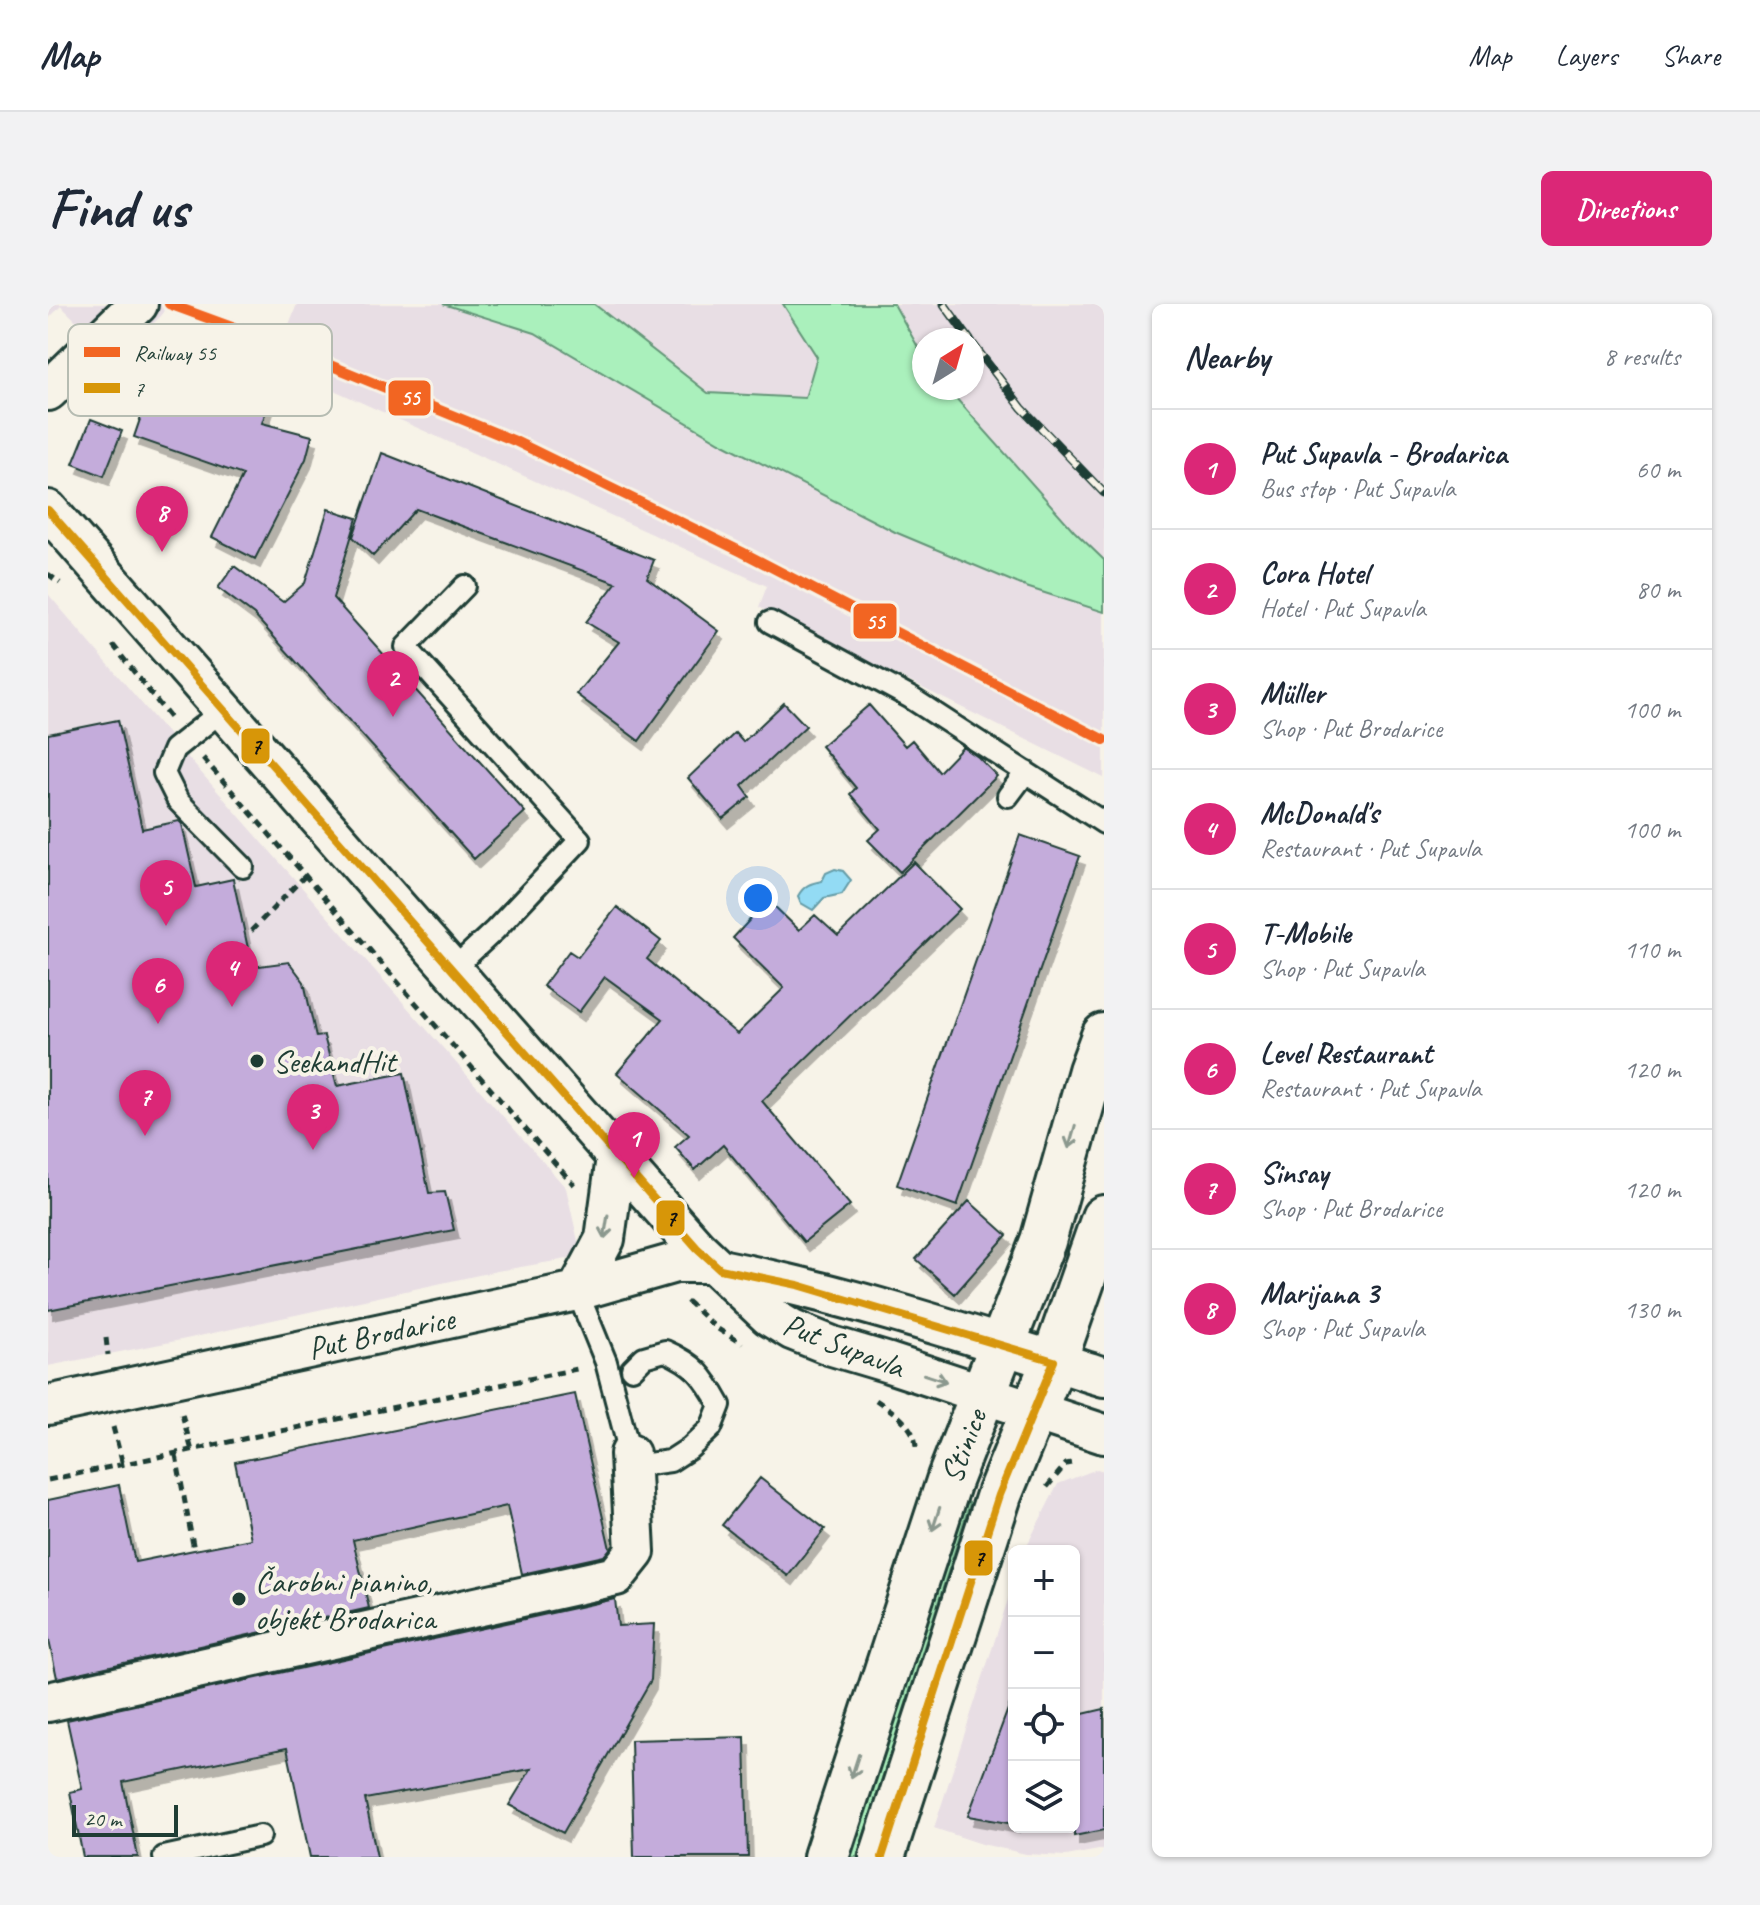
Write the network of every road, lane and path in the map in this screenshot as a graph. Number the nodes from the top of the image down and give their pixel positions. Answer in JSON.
{"nodes":[{"id":1,"x":138,"y":304,"type":"edge"},
{"id":2,"x":117,"y":324,"type":"edge"},
{"id":3,"x":68,"y":372,"type":"edge"},
{"id":4,"x":48,"y":391,"type":"edge"},
{"id":5,"x":48,"y":510,"type":"edge"},
{"id":6,"x":48,"y":574,"type":"edge"},
{"id":7,"x":465,"y":586,"type":"dead end"},
{"id":8,"x":66,"y":588,"type":"dead end"},
{"id":9,"x":770,"y":622,"type":"dead end"},
{"id":10,"x":112,"y":643,"type":"dead end"},
{"id":11,"x":223,"y":710,"type":"junction"},
{"id":12,"x":187,"y":739,"type":"junction"},
{"id":13,"x":1026,"y":772,"type":"junction"},
{"id":14,"x":1008,"y":796,"type":"dead end"},
{"id":15,"x":1104,"y":823,"type":"edge"},
{"id":16,"x":243,"y":867,"type":"dead end"},
{"id":17,"x":306,"y":875,"type":"junction"},
{"id":18,"x":251,"y":931,"type":"dead end"},
{"id":19,"x":451,"y":971,"type":"junction"},
{"id":20,"x":1104,"y":1036,"type":"edge"},
{"id":21,"x":616,"y":1157,"type":"junction"},
{"id":22,"x":577,"y":1191,"type":"dead end"},
{"id":23,"x":1104,"y":1218,"type":"edge"},
{"id":24,"x":716,"y":1266,"type":"junction"},
{"id":25,"x":646,"y":1270,"type":"junction"},
{"id":26,"x":577,"y":1291,"type":"junction"},
{"id":27,"x":106,"y":1338,"type":"dead end"},
{"id":28,"x":1003,"y":1345,"type":"junction"},
{"id":29,"x":747,"y":1347,"type":"dead end"},
{"id":30,"x":109,"y":1361,"type":"dead end"},
{"id":31,"x":1054,"y":1361,"type":"junction"},
{"id":32,"x":606,"y":1362,"type":"junction"},
{"id":33,"x":632,"y":1369,"type":"dead end"},
{"id":34,"x":1104,"y":1377,"type":"edge"},
{"id":35,"x":984,"y":1394,"type":"junction"},
{"id":36,"x":871,"y":1396,"type":"dead end"},
{"id":37,"x":179,"y":1403,"type":"dead end"},
{"id":38,"x":48,"y":1405,"type":"edge"},
{"id":39,"x":1034,"y":1411,"type":"junction"},
{"id":40,"x":111,"y":1419,"type":"dead end"},
{"id":41,"x":1104,"y":1434,"type":"edge"},
{"id":42,"x":192,"y":1451,"type":"junction"},
{"id":43,"x":916,"y":1453,"type":"dead end"},
{"id":44,"x":630,"y":1454,"type":"junction"},
{"id":45,"x":176,"y":1455,"type":"junction"},
{"id":46,"x":1077,"y":1462,"type":"dead end"},
{"id":47,"x":123,"y":1465,"type":"junction"},
{"id":48,"x":48,"y":1480,"type":"edge"},
{"id":49,"x":1040,"y":1495,"type":"dead end"},
{"id":50,"x":194,"y":1550,"type":"dead end"},
{"id":51,"x":48,"y":1702,"type":"edge"},
{"id":52,"x":260,"y":1836,"type":"dead end"},
{"id":53,"x":164,"y":1857,"type":"edge"},
{"id":54,"x":826,"y":1857,"type":"edge"},
{"id":55,"x":882,"y":1857,"type":"edge"}],
"edges":[{"from":1,"to":2,"type":"street"},
{"from":3,"to":4,"type":"street"},
{"from":5,"to":11,"type":"street","name":"Put Supavla"},
{"from":6,"to":8,"type":"path"},
{"from":7,"to":19,"type":"lane"},
{"from":9,"to":13,"type":"lane"},
{"from":10,"to":12,"type":"path"},
{"from":11,"to":12,"type":"lane"},
{"from":11,"to":19,"type":"street","name":"Put Supavla"},
{"from":12,"to":16,"type":"lane"},
{"from":12,"to":17,"type":"path"},
{"from":13,"to":14,"type":"lane"},
{"from":13,"to":15,"type":"lane"},
{"from":17,"to":18,"type":"path"},
{"from":17,"to":22,"type":"path"},
{"from":19,"to":21,"type":"street","name":"Put Supavla"},
{"from":20,"to":28,"type":"main road","name":"Stinice","one_way":true},
{"from":21,"to":24,"type":"street","name":"Put Supavla"},
{"from":21,"to":26,"type":"street","one_way":true},
{"from":23,"to":31,"type":"main road","name":"Stinice"},
{"from":24,"to":25,"type":"street","name":"Put Brodarice"},
{"from":24,"to":28,"type":"street","name":"Put Supavla"},
{"from":24,"to":35,"type":"street","name":"Put Supavla","one_way":true},
{"from":25,"to":26,"type":"street","name":"Put Brodarice"},
{"from":25,"to":29,"type":"path"},
{"from":26,"to":32,"type":"lane"},
{"from":26,"to":38,"type":"street","name":"Put Brodarice"},
{"from":27,"to":30,"type":"path"},
{"from":28,"to":31,"type":"street","name":"Put Supavla"},
{"from":28,"to":35,"type":"main road","name":"Stinice"},
{"from":31,"to":34,"type":"street","name":"Put Supavla"},
{"from":31,"to":39,"type":"main road","name":"Stinice"},
{"from":32,"to":42,"type":"path"},
{"from":32,"to":44,"type":"lane"},
{"from":33,"to":44,"type":"lane"},
{"from":35,"to":39,"type":"street","name":"Put Supavla"},
{"from":35,"to":54,"type":"main road","name":"Stinice","one_way":true},
{"from":36,"to":43,"type":"path"},
{"from":37,"to":42,"type":"path"},
{"from":39,"to":41,"type":"street","name":"Put Supavla"},
{"from":39,"to":55,"type":"main road","name":"Stinice"},
{"from":40,"to":47,"type":"path"},
{"from":42,"to":45,"type":"path"},
{"from":44,"to":51,"type":"street"},
{"from":45,"to":47,"type":"path"},
{"from":45,"to":50,"type":"path"},
{"from":46,"to":49,"type":"path"},
{"from":47,"to":48,"type":"path"},
{"from":52,"to":53,"type":"lane"}]}
